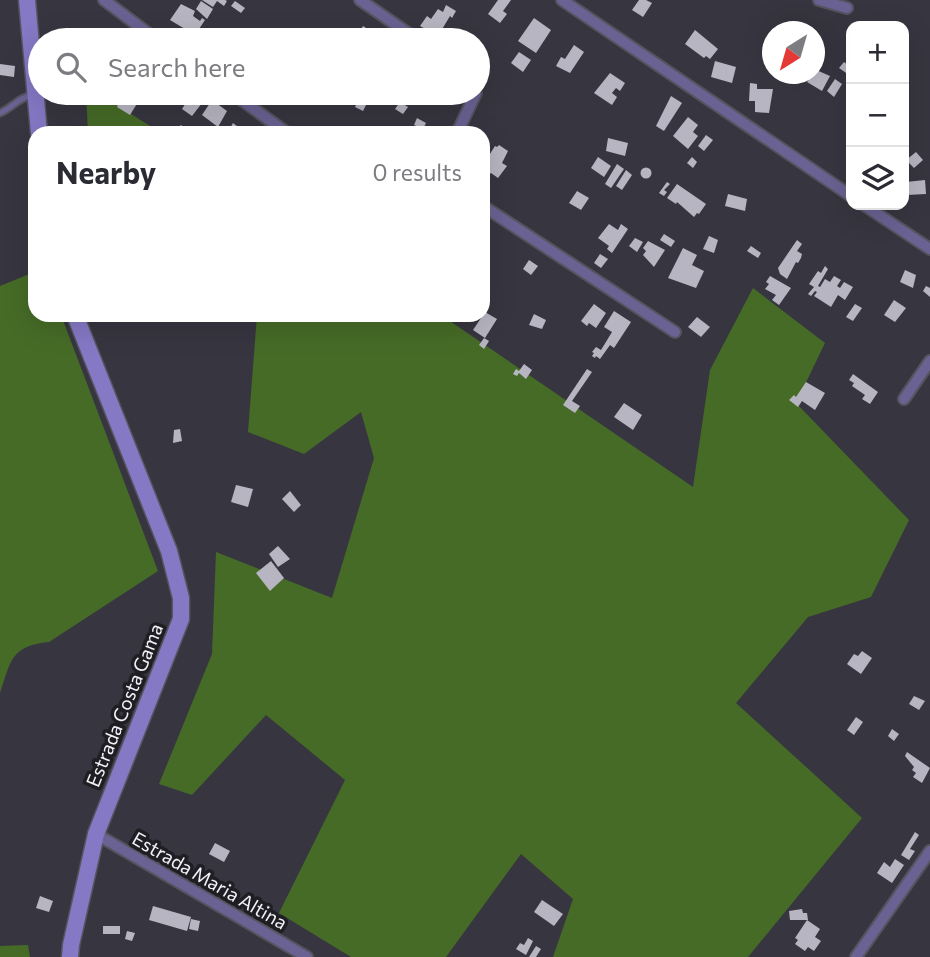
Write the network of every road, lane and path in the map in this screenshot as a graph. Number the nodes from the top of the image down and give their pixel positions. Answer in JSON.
{"nodes":[{"id":1,"x":27,"y":0,"type":"edge"},
{"id":2,"x":104,"y":0,"type":"edge"},
{"id":3,"x":360,"y":0,"type":"edge"},
{"id":4,"x":562,"y":0,"type":"edge"},
{"id":5,"x":818,"y":0,"type":"edge"},
{"id":6,"x":847,"y":8,"type":"dead end"},
{"id":7,"x":30,"y":28,"type":"edge"},
{"id":8,"x":141,"y":28,"type":"edge"},
{"id":9,"x":401,"y":28,"type":"edge"},
{"id":10,"x":28,"y":95,"type":"edge"},
{"id":11,"x":37,"y":105,"type":"edge"},
{"id":12,"x":248,"y":105,"type":"edge"},
{"id":13,"x":470,"y":105,"type":"edge"},
{"id":14,"x":0,"y":113,"type":"edge"},
{"id":15,"x":39,"y":126,"type":"edge"},
{"id":16,"x":277,"y":126,"type":"edge"},
{"id":17,"x":460,"y":126,"type":"edge"},
{"id":18,"x":846,"y":193,"type":"edge"},
{"id":19,"x":871,"y":210,"type":"edge"},
{"id":20,"x":490,"y":211,"type":"edge"},
{"id":21,"x":930,"y":250,"type":"edge"},
{"id":22,"x":78,"y":322,"type":"edge"},
{"id":23,"x":675,"y":332,"type":"dead end"},
{"id":24,"x":930,"y":362,"type":"edge"},
{"id":25,"x":904,"y":399,"type":"dead end"},
{"id":26,"x":96,"y":834,"type":"junction"},
{"id":27,"x":930,"y":851,"type":"edge"},
{"id":28,"x":70,"y":957,"type":"edge"},
{"id":29,"x":307,"y":957,"type":"edge"},
{"id":30,"x":856,"y":957,"type":"edge"}],
"edges":[{"from":1,"to":7,"type":"main road"},
{"from":2,"to":8,"type":"street"},
{"from":3,"to":9,"type":"street"},
{"from":4,"to":18,"type":"street"},
{"from":5,"to":6,"type":"street"},
{"from":10,"to":14,"type":"lane"},
{"from":11,"to":15,"type":"main road"},
{"from":12,"to":16,"type":"street"},
{"from":13,"to":17,"type":"street"},
{"from":19,"to":21,"type":"street"},
{"from":20,"to":23,"type":"street"},
{"from":22,"to":26,"type":"main road","name":"Estrada Costa Gama"},
{"from":24,"to":25,"type":"street"},
{"from":26,"to":28,"type":"main road","name":"Estrada Costa Gama"},
{"from":26,"to":29,"type":"street","name":"Estrada Maria Altina"},
{"from":27,"to":30,"type":"street"}]}
